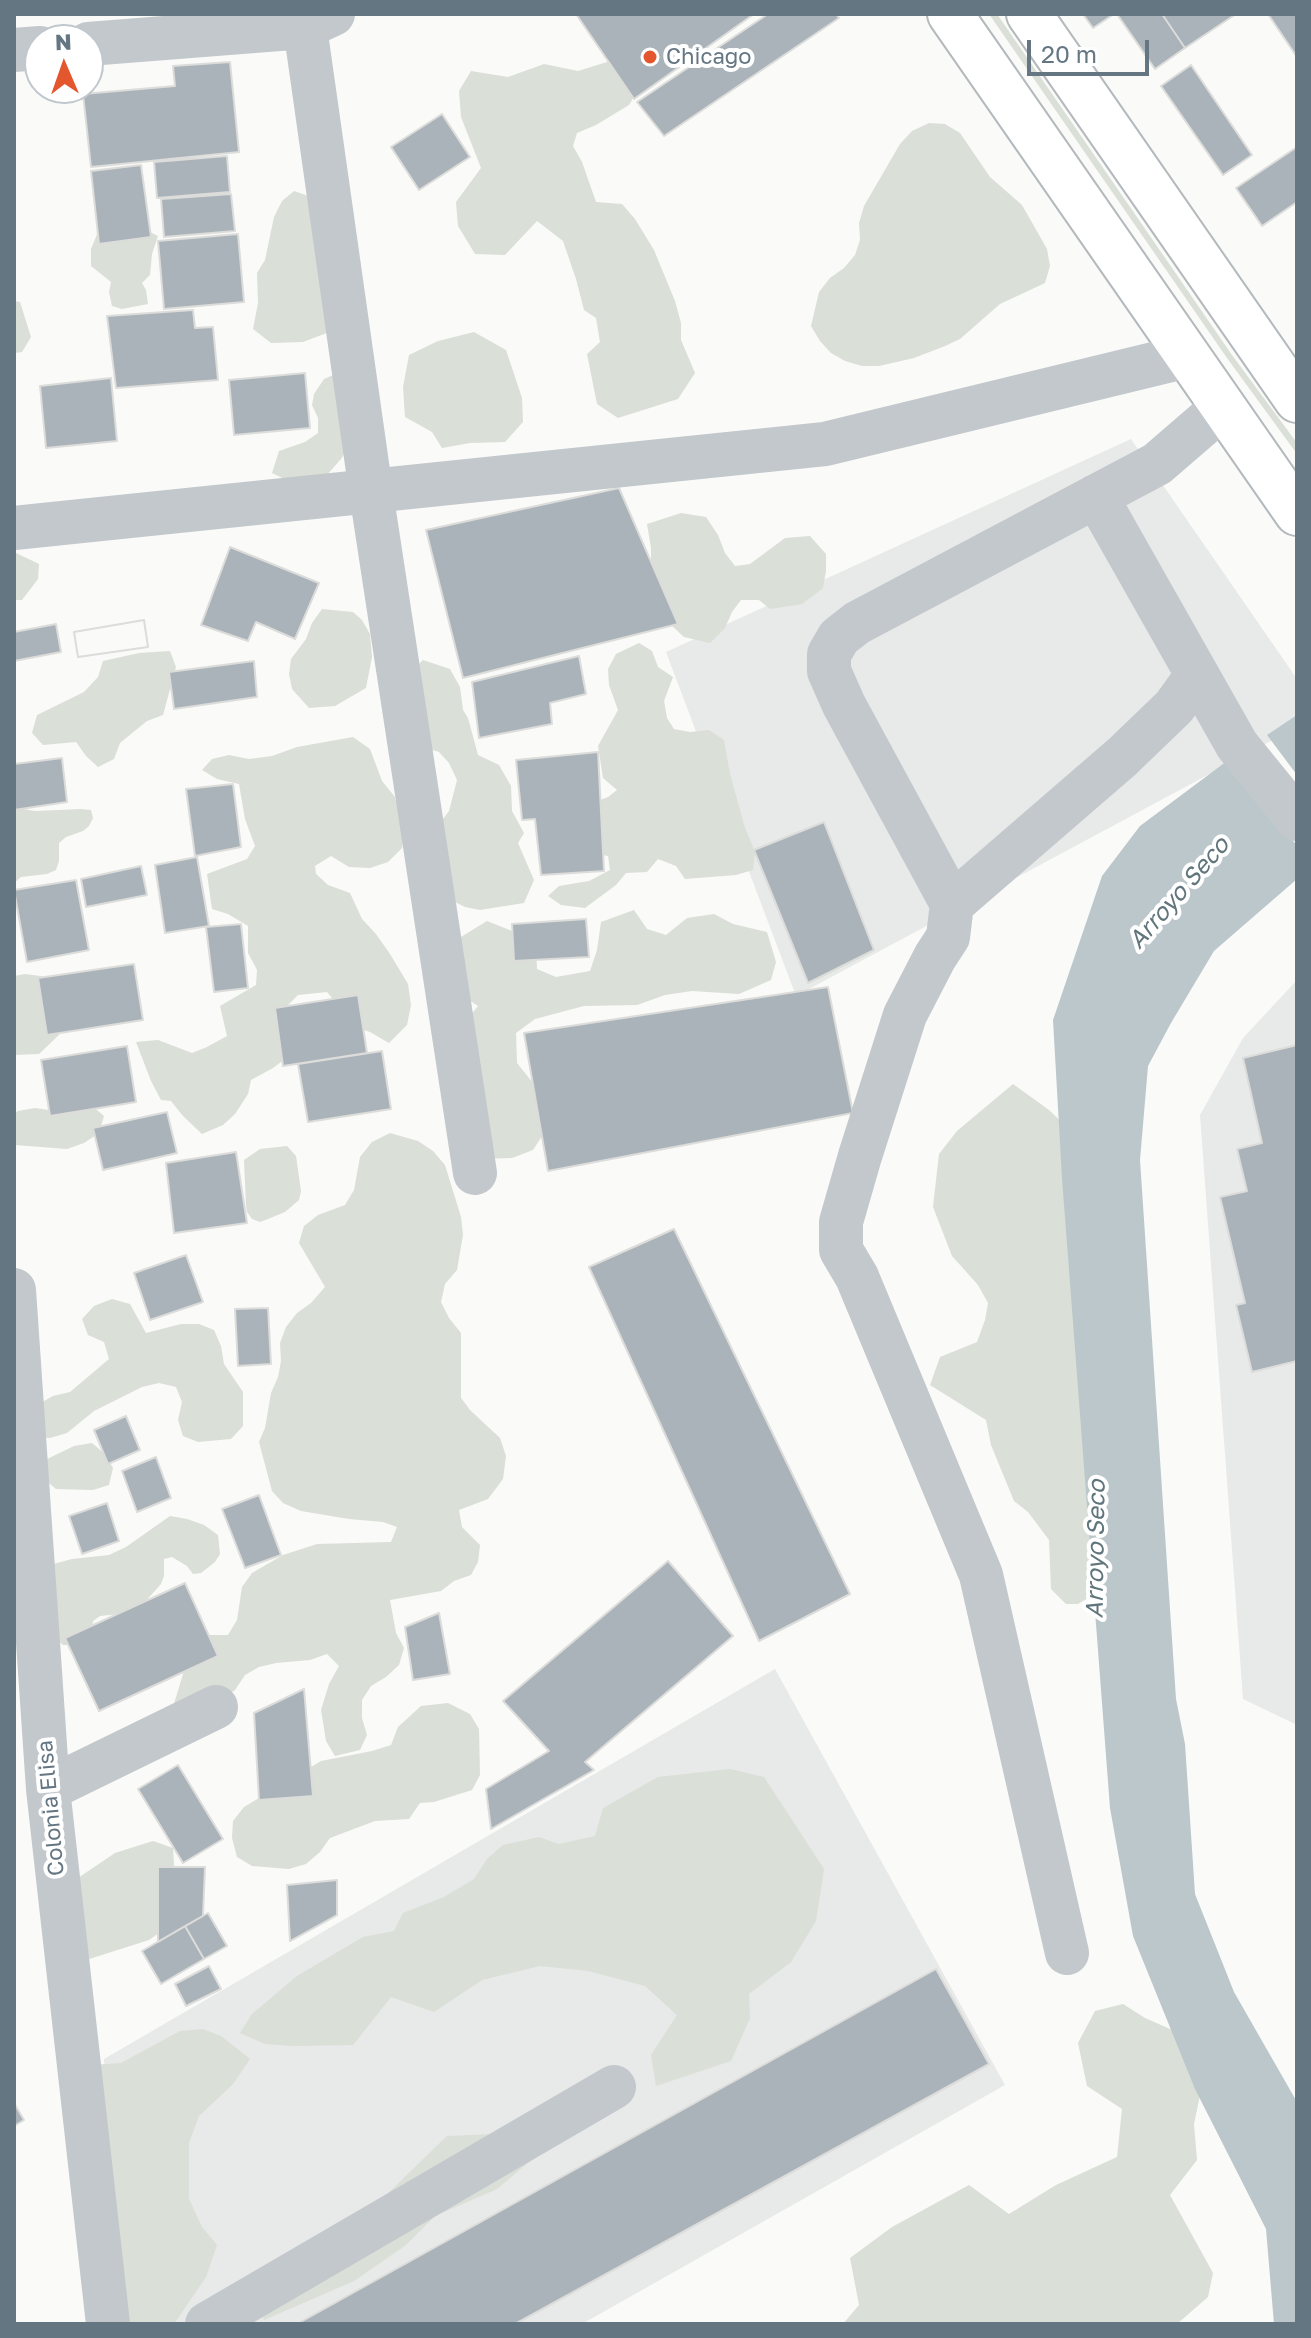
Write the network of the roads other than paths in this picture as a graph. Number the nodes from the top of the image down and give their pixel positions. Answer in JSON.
{"nodes":[{"id":1,"x":950,"y":14,"type":"edge"},
{"id":2,"x":1029,"y":14,"type":"edge"},
{"id":3,"x":319,"y":20,"type":"edge"},
{"id":4,"x":104,"y":42,"type":"edge"},
{"id":5,"x":1187,"y":356,"type":"junction"},
{"id":6,"x":1297,"y":400,"type":"edge"},
{"id":7,"x":1223,"y":407,"type":"junction"},
{"id":8,"x":371,"y":492,"type":"junction"},
{"id":9,"x":1096,"y":496,"type":"junction"},
{"id":10,"x":1297,"y":513,"type":"edge"},
{"id":11,"x":14,"y":528,"type":"edge"},
{"id":12,"x":1197,"y":675,"type":"junction"},
{"id":13,"x":1297,"y":819,"type":"edge"},
{"id":14,"x":952,"y":904,"type":"junction"},
{"id":15,"x":475,"y":1173,"type":"dead end"},
{"id":16,"x":14,"y":1290,"type":"edge"},
{"id":17,"x":21,"y":1482,"type":"edge"},
{"id":18,"x":216,"y":1707,"type":"dead end"},
{"id":19,"x":48,"y":1789,"type":"junction"},
{"id":20,"x":1067,"y":1953,"type":"dead end"},
{"id":21,"x":614,"y":2087,"type":"dead end"},
{"id":22,"x":108,"y":2324,"type":"edge"},
{"id":23,"x":207,"y":2324,"type":"edge"}],
"edges":[{"from":1,"to":5,"type":"highway"},
{"from":2,"to":6,"type":"highway"},
{"from":3,"to":4,"type":"street"},
{"from":3,"to":8,"type":"street"},
{"from":5,"to":7,"type":"highway"},
{"from":5,"to":8,"type":"street"},
{"from":7,"to":9,"type":"street"},
{"from":7,"to":10,"type":"highway"},
{"from":8,"to":11,"type":"street"},
{"from":8,"to":15,"type":"street"},
{"from":9,"to":12,"type":"street"},
{"from":9,"to":14,"type":"street"},
{"from":12,"to":13,"type":"street"},
{"from":12,"to":14,"type":"street"},
{"from":14,"to":20,"type":"street"},
{"from":16,"to":17,"type":"street","name":"Colonia Elisa"},
{"from":17,"to":19,"type":"street","name":"Colonia Elisa"},
{"from":18,"to":19,"type":"street"},
{"from":19,"to":22,"type":"street","name":"Colonia Elisa"},
{"from":21,"to":23,"type":"street"}]}
